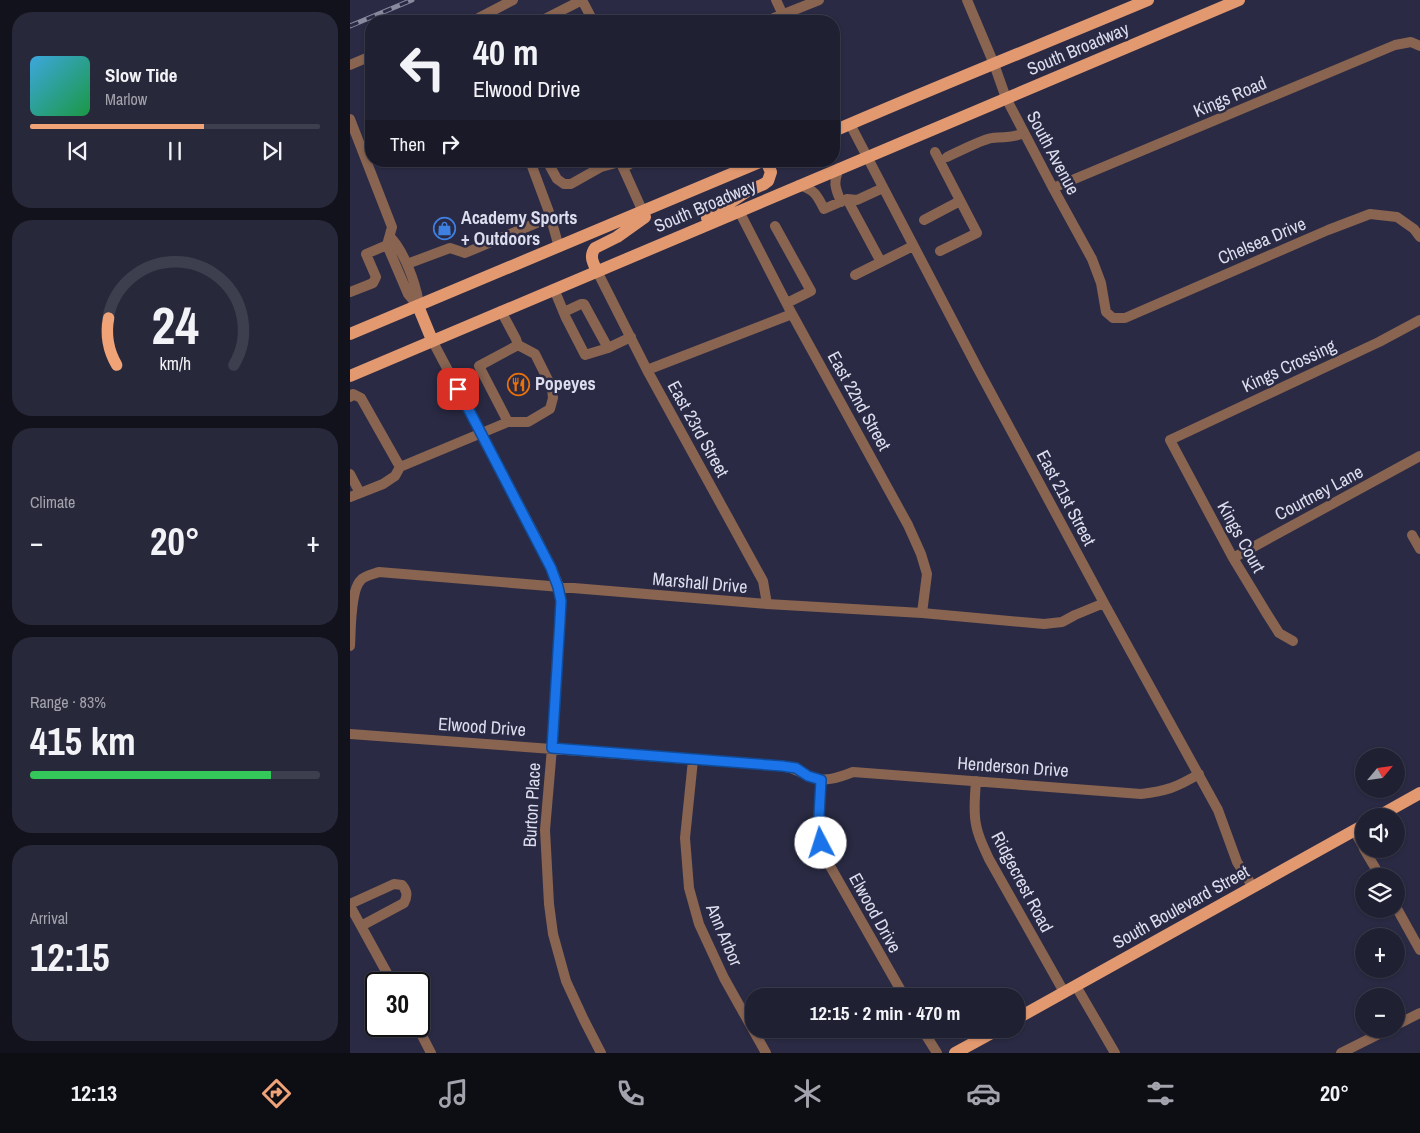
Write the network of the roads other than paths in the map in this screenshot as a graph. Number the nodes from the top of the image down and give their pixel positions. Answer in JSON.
{"nodes":[{"id":1,"x":513,"y":0,"type":"edge"},
{"id":2,"x":582,"y":0,"type":"edge"},
{"id":3,"x":776,"y":0,"type":"edge"},
{"id":4,"x":818,"y":0,"type":"edge"},
{"id":5,"x":967,"y":0,"type":"edge"},
{"id":6,"x":1148,"y":0,"type":"edge"},
{"id":7,"x":1239,"y":0,"type":"edge"},
{"id":8,"x":484,"y":15,"type":"edge"},
{"id":9,"x":553,"y":15,"type":"edge"},
{"id":10,"x":590,"y":15,"type":"edge"},
{"id":11,"x":778,"y":15,"type":"edge"},
{"id":12,"x":786,"y":15,"type":"edge"},
{"id":13,"x":1420,"y":46,"type":"edge"},
{"id":14,"x":365,"y":59,"type":"edge"},
{"id":15,"x":994,"y":64,"type":"junction"},
{"id":16,"x":350,"y":66,"type":"edge"},
{"id":17,"x":1006,"y":98,"type":"junction"},
{"id":18,"x":350,"y":119,"type":"edge"},
{"id":19,"x":850,"y":124,"type":"junction"},
{"id":20,"x":840,"y":128,"type":"edge"},
{"id":21,"x":1024,"y":133,"type":"junction"},
{"id":22,"x":935,"y":152,"type":"dead end"},
{"id":23,"x":866,"y":157,"type":"junction"},
{"id":24,"x":947,"y":157,"type":"dead end"},
{"id":25,"x":365,"y":158,"type":"edge"},
{"id":26,"x":369,"y":167,"type":"edge"},
{"id":27,"x":532,"y":167,"type":"edge"},
{"id":28,"x":550,"y":167,"type":"edge"},
{"id":29,"x":602,"y":167,"type":"edge"},
{"id":30,"x":623,"y":167,"type":"edge"},
{"id":31,"x":748,"y":167,"type":"edge"},
{"id":32,"x":769,"y":167,"type":"edge"},
{"id":33,"x":840,"y":168,"type":"junction"},
{"id":34,"x":799,"y":185,"type":"junction"},
{"id":35,"x":882,"y":188,"type":"junction"},
{"id":36,"x":1052,"y":188,"type":"junction"},
{"id":37,"x":844,"y":200,"type":"junction"},
{"id":38,"x":960,"y":201,"type":"junction"},
{"id":39,"x":661,"y":205,"type":"junction"},
{"id":40,"x":739,"y":211,"type":"junction"},
{"id":41,"x":643,"y":212,"type":"junction"},
{"id":42,"x":551,"y":217,"type":"junction"},
{"id":43,"x":924,"y":220,"type":"dead end"},
{"id":44,"x":775,"y":226,"type":"dead end"},
{"id":45,"x":685,"y":234,"type":"junction"},
{"id":46,"x":1420,"y":238,"type":"edge"},
{"id":47,"x":388,"y":241,"type":"junction"},
{"id":48,"x":913,"y":246,"type":"junction"},
{"id":49,"x":559,"y":247,"type":"junction"},
{"id":50,"x":940,"y":251,"type":"dead end"},
{"id":51,"x":880,"y":262,"type":"junction"},
{"id":52,"x":406,"y":264,"type":"junction"},
{"id":53,"x":597,"y":271,"type":"junction"},
{"id":54,"x":856,"y":274,"type":"dead end"},
{"id":55,"x":554,"y":289,"type":"junction"},
{"id":56,"x":350,"y":292,"type":"edge"},
{"id":57,"x":787,"y":304,"type":"junction"},
{"id":58,"x":418,"y":306,"type":"junction"},
{"id":59,"x":502,"y":311,"type":"junction"},
{"id":60,"x":564,"y":312,"type":"junction"},
{"id":61,"x":792,"y":314,"type":"junction"},
{"id":62,"x":1113,"y":318,"type":"joint"},
{"id":63,"x":1420,"y":320,"type":"edge"},
{"id":64,"x":350,"y":334,"type":"edge"},
{"id":65,"x":631,"y":338,"type":"junction"},
{"id":66,"x":432,"y":340,"type":"junction"},
{"id":67,"x":518,"y":345,"type":"junction"},
{"id":68,"x":608,"y":348,"type":"junction"},
{"id":69,"x":647,"y":370,"type":"junction"},
{"id":70,"x":350,"y":376,"type":"edge"},
{"id":71,"x":351,"y":393,"type":"edge"},
{"id":72,"x":508,"y":422,"type":"junction"},
{"id":73,"x":481,"y":433,"type":"junction"},
{"id":74,"x":1170,"y":440,"type":"joint"},
{"id":75,"x":1420,"y":456,"type":"edge"},
{"id":76,"x":400,"y":467,"type":"junction"},
{"id":77,"x":350,"y":474,"type":"edge"},
{"id":78,"x":360,"y":493,"type":"junction"},
{"id":79,"x":350,"y":497,"type":"edge"},
{"id":80,"x":1412,"y":535,"type":"dead end"},
{"id":81,"x":1420,"y":549,"type":"edge"},
{"id":82,"x":1233,"y":558,"type":"junction"},
{"id":83,"x":558,"y":587,"type":"junction"},
{"id":84,"x":1104,"y":603,"type":"junction"},
{"id":85,"x":768,"y":604,"type":"junction"},
{"id":86,"x":922,"y":613,"type":"junction"},
{"id":87,"x":1292,"y":641,"type":"dead end"},
{"id":88,"x":350,"y":646,"type":"edge"},
{"id":89,"x":350,"y":734,"type":"edge"},
{"id":90,"x":552,"y":748,"type":"junction"},
{"id":91,"x":693,"y":760,"type":"junction"},
{"id":92,"x":1199,"y":774,"type":"junction"},
{"id":93,"x":821,"y":780,"type":"junction"},
{"id":94,"x":976,"y":781,"type":"junction"},
{"id":95,"x":1420,"y":793,"type":"edge"},
{"id":96,"x":1393,"y":808,"type":"edge"},
{"id":97,"x":1355,"y":830,"type":"edge"},
{"id":98,"x":1252,"y":887,"type":"junction"},
{"id":99,"x":350,"y":905,"type":"edge"},
{"id":100,"x":1403,"y":918,"type":"edge"},
{"id":101,"x":361,"y":926,"type":"junction"},
{"id":102,"x":1420,"y":950,"type":"edge"},
{"id":103,"x":386,"y":972,"type":"edge"},
{"id":104,"x":1076,"y":986,"type":"junction"},
{"id":105,"x":899,"y":988,"type":"edge"},
{"id":106,"x":1064,"y":992,"type":"junction"},
{"id":107,"x":1420,"y":1013,"type":"edge"},
{"id":108,"x":1025,"y":1014,"type":"edge"},
{"id":109,"x":1405,"y":1020,"type":"edge"},
{"id":110,"x":422,"y":1037,"type":"edge"},
{"id":111,"x":928,"y":1038,"type":"edge"},
{"id":112,"x":982,"y":1038,"type":"edge"},
{"id":113,"x":1371,"y":1038,"type":"edge"},
{"id":114,"x":431,"y":1053,"type":"edge"},
{"id":115,"x":602,"y":1053,"type":"edge"},
{"id":116,"x":766,"y":1053,"type":"edge"},
{"id":117,"x":937,"y":1053,"type":"edge"},
{"id":118,"x":955,"y":1053,"type":"edge"},
{"id":119,"x":1115,"y":1053,"type":"edge"},
{"id":120,"x":1341,"y":1053,"type":"edge"}],
"edges":[{"from":1,"to":8,"type":"street"},
{"from":2,"to":9,"type":"street"},
{"from":2,"to":10,"type":"street"},
{"from":3,"to":11,"type":"street"},
{"from":4,"to":12,"type":"street"},
{"from":5,"to":15,"type":"street","name":"South Avenue"},
{"from":6,"to":15,"type":"main road","name":"South Broadway"},
{"from":7,"to":17,"type":"main road","name":"South Broadway"},
{"from":13,"to":36,"type":"street","name":"Kings Road"},
{"from":14,"to":16,"type":"street"},
{"from":15,"to":17,"type":"street","name":"South Avenue"},
{"from":15,"to":19,"type":"main road","name":"South Broadway"},
{"from":17,"to":21,"type":"street","name":"South Avenue"},
{"from":17,"to":23,"type":"main road","name":"South Broadway"},
{"from":18,"to":25,"type":"street"},
{"from":19,"to":20,"type":"main road","name":"South Broadway"},
{"from":19,"to":23,"type":"street","name":"East 21st Street"},
{"from":21,"to":24,"type":"street"},
{"from":21,"to":36,"type":"street","name":"South Avenue"},
{"from":22,"to":38,"type":"street"},
{"from":23,"to":33,"type":"main road","name":"South Broadway"},
{"from":23,"to":35,"type":"street","name":"East 21st Street"},
{"from":26,"to":47,"type":"street"},
{"from":27,"to":42,"type":"street"},
{"from":28,"to":29,"type":"street"},
{"from":30,"to":41,"type":"street"},
{"from":31,"to":39,"type":"main road","name":"South Broadway"},
{"from":32,"to":45,"type":"main road"},
{"from":33,"to":34,"type":"main road","name":"South Broadway"},
{"from":33,"to":37,"type":"street"},
{"from":34,"to":37,"type":"street"},
{"from":34,"to":40,"type":"main road","name":"South Broadway"},
{"from":35,"to":37,"type":"street"},
{"from":35,"to":48,"type":"street","name":"East 21st Street"},
{"from":36,"to":62,"type":"street","name":"South Avenue"},
{"from":37,"to":51,"type":"street"},
{"from":38,"to":43,"type":"street"},
{"from":38,"to":50,"type":"street"},
{"from":39,"to":41,"type":"main road","name":"South Broadway"},
{"from":39,"to":53,"type":"main road"},
{"from":40,"to":45,"type":"main road","name":"South Broadway"},
{"from":40,"to":57,"type":"street","name":"East 22nd Street"},
{"from":41,"to":49,"type":"main road","name":"South Broadway"},
{"from":42,"to":49,"type":"street"},
{"from":42,"to":52,"type":"street"},
{"from":44,"to":57,"type":"street"},
{"from":45,"to":53,"type":"main road","name":"South Broadway"},
{"from":46,"to":62,"type":"street","name":"Chelsea Drive"},
{"from":47,"to":52,"type":"street"},
{"from":47,"to":56,"type":"street"},
{"from":47,"to":58,"type":"street"},
{"from":48,"to":51,"type":"street"},
{"from":48,"to":84,"type":"street","name":"East 21st Street"},
{"from":49,"to":58,"type":"main road","name":"South Broadway"},
{"from":51,"to":54,"type":"street"},
{"from":52,"to":58,"type":"street"},
{"from":53,"to":55,"type":"main road","name":"South Broadway"},
{"from":53,"to":65,"type":"street","name":"East 23rd Street"},
{"from":55,"to":59,"type":"main road","name":"South Broadway"},
{"from":55,"to":60,"type":"street"},
{"from":57,"to":61,"type":"street","name":"East 22nd Street"},
{"from":58,"to":64,"type":"main road","name":"South Broadway"},
{"from":58,"to":66,"type":"main road"},
{"from":59,"to":66,"type":"main road","name":"South Broadway"},
{"from":59,"to":67,"type":"street"},
{"from":60,"to":68,"type":"street"},
{"from":60,"to":68,"type":"street"},
{"from":61,"to":69,"type":"street"},
{"from":61,"to":86,"type":"street","name":"East 22nd Street"},
{"from":63,"to":74,"type":"street","name":"Kings Crossing"},
{"from":65,"to":68,"type":"street"},
{"from":65,"to":69,"type":"street","name":"East 23rd Street"},
{"from":66,"to":70,"type":"main road","name":"South Broadway"},
{"from":66,"to":73,"type":"street","name":"Burton Place"},
{"from":67,"to":72,"type":"street"},
{"from":67,"to":72,"type":"street"},
{"from":69,"to":85,"type":"street","name":"East 23rd Street"},
{"from":71,"to":76,"type":"street"},
{"from":72,"to":73,"type":"street"},
{"from":73,"to":76,"type":"street"},
{"from":73,"to":83,"type":"street","name":"Burton Place"},
{"from":74,"to":82,"type":"street","name":"Kings Court"},
{"from":75,"to":82,"type":"street","name":"Courtney Lane"},
{"from":76,"to":78,"type":"street"},
{"from":77,"to":78,"type":"street"},
{"from":78,"to":79,"type":"street"},
{"from":80,"to":81,"type":"street"},
{"from":82,"to":87,"type":"street","name":"Kings Court"},
{"from":83,"to":85,"type":"street","name":"Marshall Drive"},
{"from":83,"to":88,"type":"street","name":"Marshall Drive"},
{"from":83,"to":90,"type":"street","name":"Burton Place"},
{"from":84,"to":86,"type":"street","name":"Marshall Drive"},
{"from":84,"to":92,"type":"street","name":"East 21st Street"},
{"from":85,"to":86,"type":"street","name":"Marshall Drive"},
{"from":89,"to":90,"type":"street","name":"Elwood Drive"},
{"from":90,"to":91,"type":"street","name":"Elwood Drive"},
{"from":90,"to":115,"type":"street","name":"Burton Place"},
{"from":91,"to":93,"type":"street","name":"Elwood Drive"},
{"from":91,"to":116,"type":"street","name":"Ann Arbor"},
{"from":92,"to":94,"type":"street","name":"Henderson Drive"},
{"from":92,"to":98,"type":"street","name":"East 21st Street"},
{"from":93,"to":94,"type":"street","name":"Henderson Drive"},
{"from":93,"to":105,"type":"street","name":"Elwood Drive"},
{"from":94,"to":106,"type":"street","name":"Ridgecrest Road"},
{"from":95,"to":96,"type":"main road"},
{"from":97,"to":98,"type":"main road","name":"South Boulevard Street"},
{"from":98,"to":104,"type":"main road","name":"South Boulevard Street"},
{"from":99,"to":101,"type":"street"},
{"from":99,"to":101,"type":"street"},
{"from":100,"to":102,"type":"street"},
{"from":101,"to":103,"type":"street"},
{"from":104,"to":106,"type":"main road","name":"South Boulevard Street"},
{"from":104,"to":119,"type":"street"},
{"from":106,"to":108,"type":"main road","name":"South Boulevard Street"},
{"from":107,"to":109,"type":"street"},
{"from":110,"to":114,"type":"street"},
{"from":111,"to":117,"type":"street"},
{"from":112,"to":118,"type":"main road"},
{"from":113,"to":120,"type":"street"}]}
